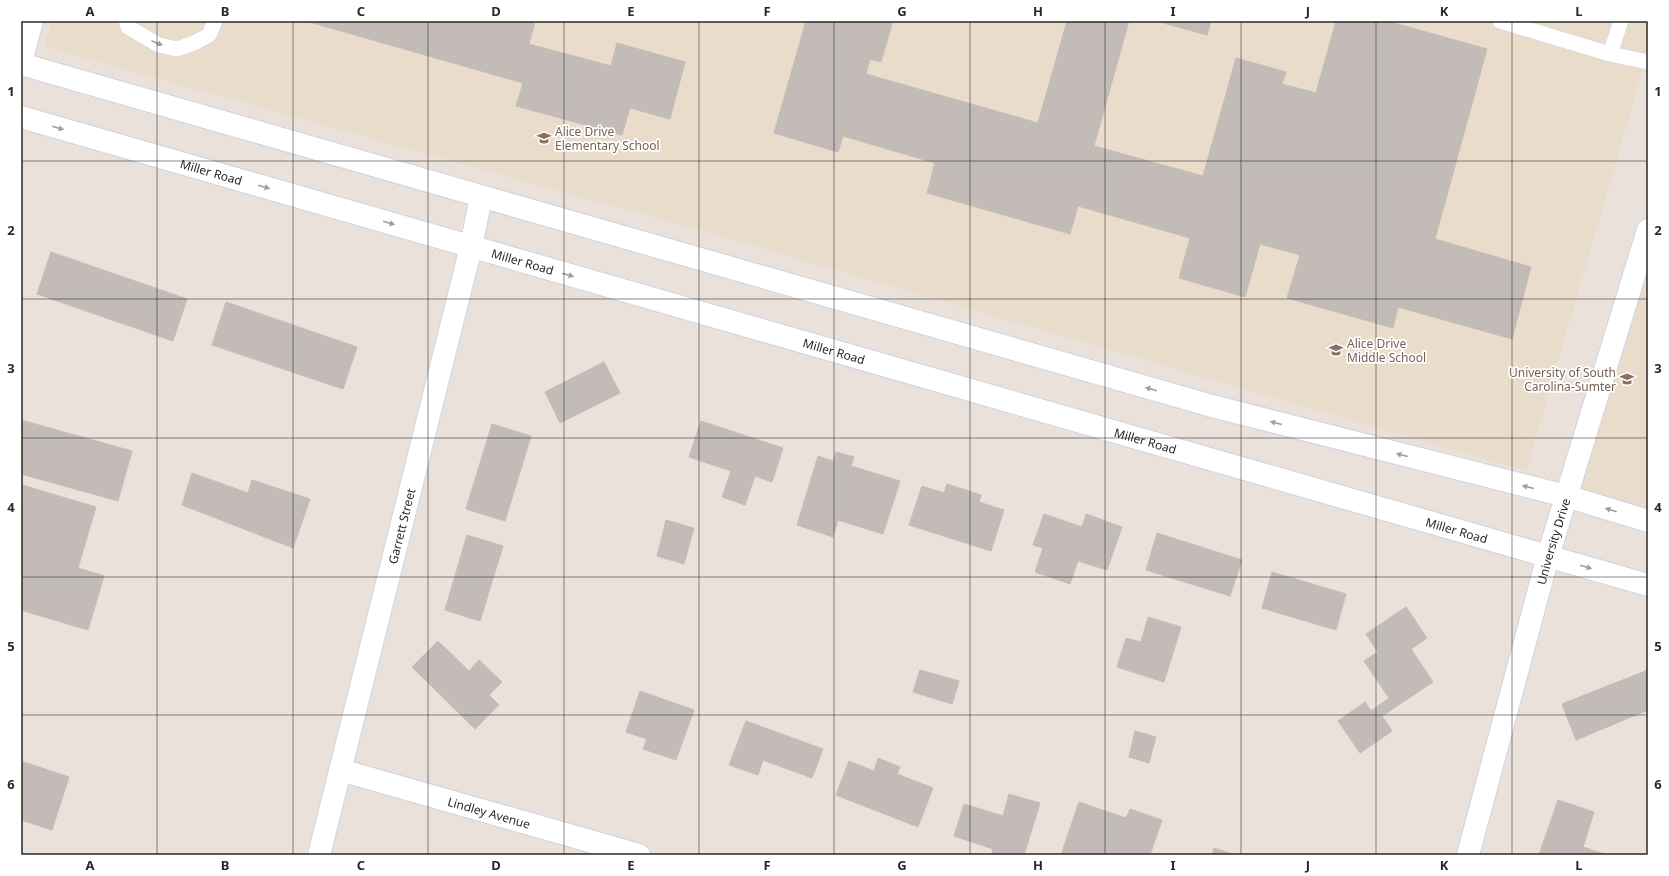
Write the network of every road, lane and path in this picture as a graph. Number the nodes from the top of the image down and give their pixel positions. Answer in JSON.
{"nodes":[{"id":1,"x":32,"y":21,"type":"edge"},
{"id":2,"x":126,"y":21,"type":"edge"},
{"id":3,"x":215,"y":21,"type":"edge"},
{"id":4,"x":1500,"y":21,"type":"edge"},
{"id":5,"x":1621,"y":21,"type":"edge"},
{"id":6,"x":1610,"y":54,"type":"junction"},
{"id":7,"x":1648,"y":62,"type":"edge"},
{"id":8,"x":21,"y":63,"type":"edge"},
{"id":9,"x":21,"y":117,"type":"edge"},
{"id":10,"x":481,"y":197,"type":"junction"},
{"id":11,"x":1648,"y":230,"type":"edge"},
{"id":12,"x":471,"y":247,"type":"junction"},
{"id":13,"x":1566,"y":496,"type":"junction"},
{"id":14,"x":1648,"y":521,"type":"edge"},
{"id":15,"x":1548,"y":556,"type":"junction"},
{"id":16,"x":1648,"y":585,"type":"edge"},
{"id":17,"x":340,"y":770,"type":"junction"},
{"id":18,"x":319,"y":855,"type":"edge"},
{"id":19,"x":639,"y":855,"type":"edge"},
{"id":20,"x":1468,"y":855,"type":"edge"}],
"edges":[{"from":1,"to":8,"type":"street"},
{"from":2,"to":3,"type":"lane","one_way":true},
{"from":4,"to":6,"type":"lane"},
{"from":5,"to":6,"type":"lane"},
{"from":6,"to":7,"type":"lane"},
{"from":8,"to":10,"type":"street"},
{"from":9,"to":12,"type":"street","name":"Miller Road","one_way":true},
{"from":10,"to":12,"type":"street","name":"Garrett Street"},
{"from":13,"to":10,"type":"street","one_way":true},
{"from":11,"to":13,"type":"street","name":"University Drive"},
{"from":12,"to":15,"type":"street","name":"Miller Road","one_way":true},
{"from":12,"to":17,"type":"street","name":"Garrett Street"},
{"from":14,"to":13,"type":"street","one_way":true},
{"from":13,"to":15,"type":"street","name":"University Drive"},
{"from":15,"to":16,"type":"street","name":"Miller Road","one_way":true},
{"from":15,"to":20,"type":"street","name":"University Drive"},
{"from":17,"to":18,"type":"street","name":"Garrett Street"},
{"from":17,"to":19,"type":"street","name":"Lindley Avenue"}]}
